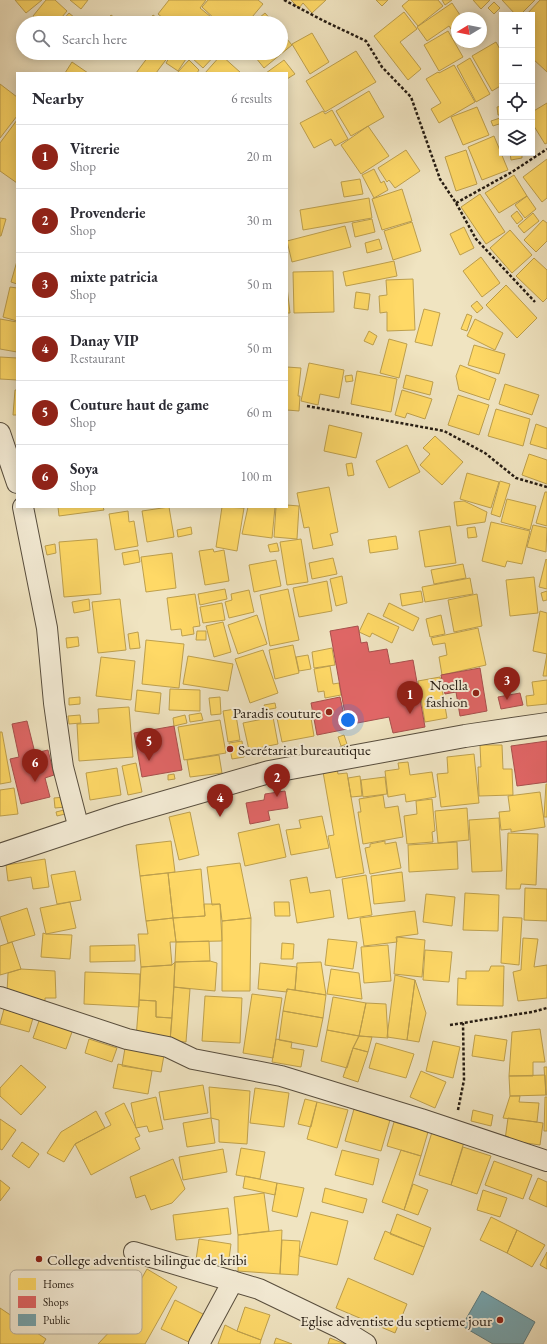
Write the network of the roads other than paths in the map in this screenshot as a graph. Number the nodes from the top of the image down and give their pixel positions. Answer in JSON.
{"nodes":[{"id":1,"x":0,"y":433,"type":"edge"},
{"id":2,"x":16,"y":481,"type":"edge"},
{"id":3,"x":23,"y":508,"type":"edge"},
{"id":4,"x":547,"y":724,"type":"edge"},
{"id":5,"x":79,"y":829,"type":"junction"},
{"id":6,"x":0,"y":855,"type":"edge"},
{"id":7,"x":0,"y":997,"type":"edge"},
{"id":8,"x":547,"y":1161,"type":"edge"},
{"id":9,"x":134,"y":1252,"type":"dead end"},
{"id":10,"x":234,"y":1281,"type":"junction"},
{"id":11,"x":199,"y":1344,"type":"edge"},
{"id":12,"x":366,"y":1344,"type":"edge"}],
"edges":[{"from":1,"to":2,"type":"street"},
{"from":3,"to":5,"type":"street"},
{"from":4,"to":5,"type":"street"},
{"from":5,"to":6,"type":"street"},
{"from":7,"to":8,"type":"street"},
{"from":9,"to":10,"type":"street"},
{"from":10,"to":11,"type":"street"},
{"from":10,"to":12,"type":"street"}]}
